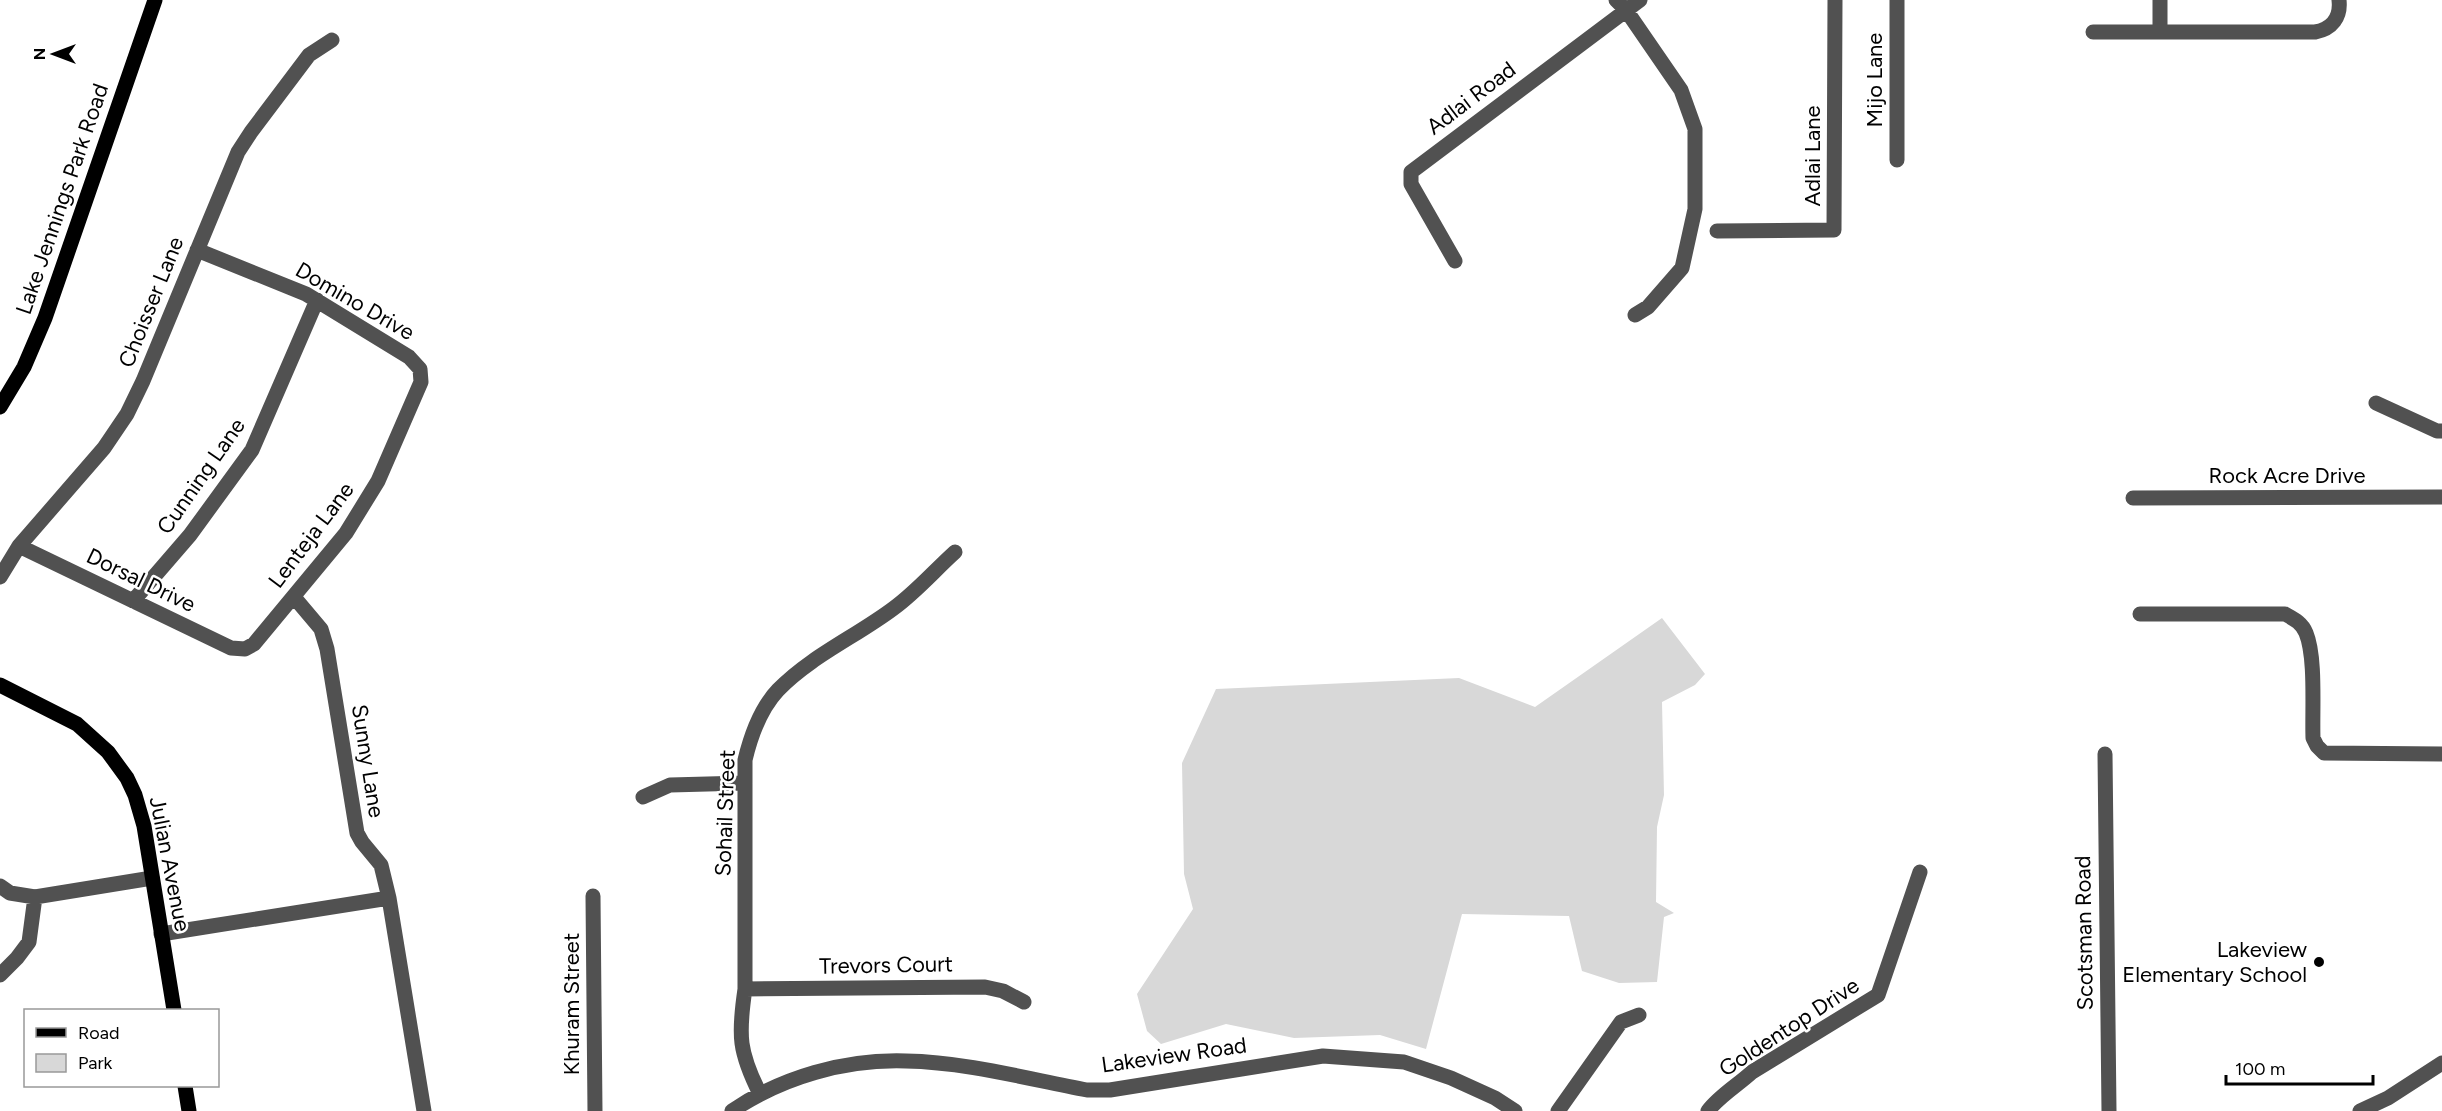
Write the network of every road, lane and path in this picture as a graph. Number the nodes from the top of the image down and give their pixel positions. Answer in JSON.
{"nodes":[{"id":1,"x":155,"y":0,"type":"edge"},
{"id":2,"x":1640,"y":0,"type":"edge"},
{"id":3,"x":1835,"y":0,"type":"edge"},
{"id":4,"x":1897,"y":0,"type":"edge"},
{"id":5,"x":2160,"y":0,"type":"edge"},
{"id":6,"x":2339,"y":0,"type":"edge"},
{"id":7,"x":1621,"y":5,"type":"edge"},
{"id":8,"x":2093,"y":32,"type":"dead end"},
{"id":9,"x":2160,"y":32,"type":"junction"},
{"id":10,"x":332,"y":40,"type":"dead end"},
{"id":11,"x":1897,"y":160,"type":"dead end"},
{"id":12,"x":1718,"y":231,"type":"dead end"},
{"id":13,"x":197,"y":250,"type":"junction"},
{"id":14,"x":1455,"y":261,"type":"dead end"},
{"id":15,"x":317,"y":300,"type":"junction"},
{"id":16,"x":1635,"y":315,"type":"dead end"},
{"id":17,"x":420,"y":369,"type":"joint"},
{"id":18,"x":2376,"y":403,"type":"dead end"},
{"id":19,"x":0,"y":407,"type":"edge"},
{"id":20,"x":2442,"y":431,"type":"edge"},
{"id":21,"x":2442,"y":497,"type":"edge"},
{"id":22,"x":2133,"y":498,"type":"dead end"},
{"id":23,"x":19,"y":546,"type":"junction"},
{"id":24,"x":955,"y":552,"type":"dead end"},
{"id":25,"x":0,"y":577,"type":"edge"},
{"id":26,"x":294,"y":597,"type":"junction"},
{"id":27,"x":133,"y":601,"type":"junction"},
{"id":28,"x":2140,"y":614,"type":"dead end"},
{"id":29,"x":245,"y":649,"type":"joint"},
{"id":30,"x":0,"y":686,"type":"edge"},
{"id":31,"x":2105,"y":754,"type":"dead end"},
{"id":32,"x":2442,"y":754,"type":"edge"},
{"id":33,"x":745,"y":783,"type":"junction"},
{"id":34,"x":643,"y":797,"type":"dead end"},
{"id":35,"x":1920,"y":872,"type":"dead end"},
{"id":36,"x":152,"y":878,"type":"junction"},
{"id":37,"x":0,"y":886,"type":"edge"},
{"id":38,"x":593,"y":896,"type":"dead end"},
{"id":39,"x":35,"y":897,"type":"junction"},
{"id":40,"x":389,"y":898,"type":"junction"},
{"id":41,"x":161,"y":934,"type":"junction"},
{"id":42,"x":0,"y":975,"type":"edge"},
{"id":43,"x":745,"y":989,"type":"junction"},
{"id":44,"x":1024,"y":1002,"type":"dead end"},
{"id":45,"x":174,"y":1009,"type":"edge"},
{"id":46,"x":1639,"y":1015,"type":"dead end"},
{"id":47,"x":2442,"y":1063,"type":"edge"},
{"id":48,"x":185,"y":1087,"type":"edge"},
{"id":49,"x":760,"y":1094,"type":"junction"},
{"id":50,"x":189,"y":1111,"type":"edge"},
{"id":51,"x":424,"y":1111,"type":"edge"},
{"id":52,"x":595,"y":1111,"type":"edge"},
{"id":53,"x":732,"y":1111,"type":"edge"},
{"id":54,"x":1515,"y":1111,"type":"edge"},
{"id":55,"x":1558,"y":1111,"type":"edge"},
{"id":56,"x":1708,"y":1111,"type":"edge"},
{"id":57,"x":2109,"y":1111,"type":"edge"},
{"id":58,"x":2360,"y":1111,"type":"edge"}],
"edges":[{"from":1,"to":19,"type":"main road","name":"Lake Jennings Park Road"},
{"from":2,"to":7,"type":"street","name":"Adlai Road"},
{"from":3,"to":12,"type":"street","name":"Adlai Lane"},
{"from":4,"to":11,"type":"street","name":"Mijo Lane"},
{"from":5,"to":9,"type":"street"},
{"from":6,"to":9,"type":"street"},
{"from":7,"to":14,"type":"street","name":"Adlai Road"},
{"from":7,"to":16,"type":"street"},
{"from":8,"to":9,"type":"street"},
{"from":10,"to":13,"type":"street","name":"Choisser Lane"},
{"from":13,"to":15,"type":"street","name":"Domino Drive"},
{"from":13,"to":23,"type":"street","name":"Choisser Lane"},
{"from":15,"to":17,"type":"street","name":"Domino Drive"},
{"from":15,"to":27,"type":"street","name":"Cunning Lane"},
{"from":17,"to":26,"type":"street","name":"Lenteja Lane"},
{"from":18,"to":20,"type":"street"},
{"from":21,"to":22,"type":"street","name":"Rock Acre Drive"},
{"from":23,"to":25,"type":"street","name":"Choisser Lane"},
{"from":23,"to":27,"type":"street","name":"Dorsal Drive"},
{"from":24,"to":33,"type":"street","name":"Sohail Street"},
{"from":26,"to":29,"type":"street","name":"Lenteja Lane"},
{"from":26,"to":40,"type":"street","name":"Sunny Lane"},
{"from":27,"to":29,"type":"street","name":"Dorsal Drive"},
{"from":28,"to":32,"type":"street"},
{"from":30,"to":36,"type":"main road","name":"Julian Avenue"},
{"from":31,"to":57,"type":"street","name":"Scotsman Road"},
{"from":33,"to":34,"type":"street"},
{"from":33,"to":43,"type":"street","name":"Sohail Street"},
{"from":35,"to":56,"type":"street","name":"Goldentop Drive"},
{"from":36,"to":39,"type":"street"},
{"from":36,"to":41,"type":"main road","name":"Julian Avenue"},
{"from":37,"to":39,"type":"street"},
{"from":38,"to":52,"type":"street","name":"Khuram Street"},
{"from":39,"to":42,"type":"street"},
{"from":40,"to":41,"type":"street"},
{"from":40,"to":51,"type":"street","name":"Sunny Lane"},
{"from":41,"to":45,"type":"main road","name":"Julian Avenue"},
{"from":43,"to":44,"type":"street","name":"Trevors Court"},
{"from":43,"to":49,"type":"street","name":"Sohail Street"},
{"from":46,"to":55,"type":"street"},
{"from":47,"to":58,"type":"street"},
{"from":48,"to":50,"type":"main road"},
{"from":49,"to":53,"type":"street","name":"Lakeview Road"},
{"from":49,"to":54,"type":"street","name":"Lakeview Road"}]}
